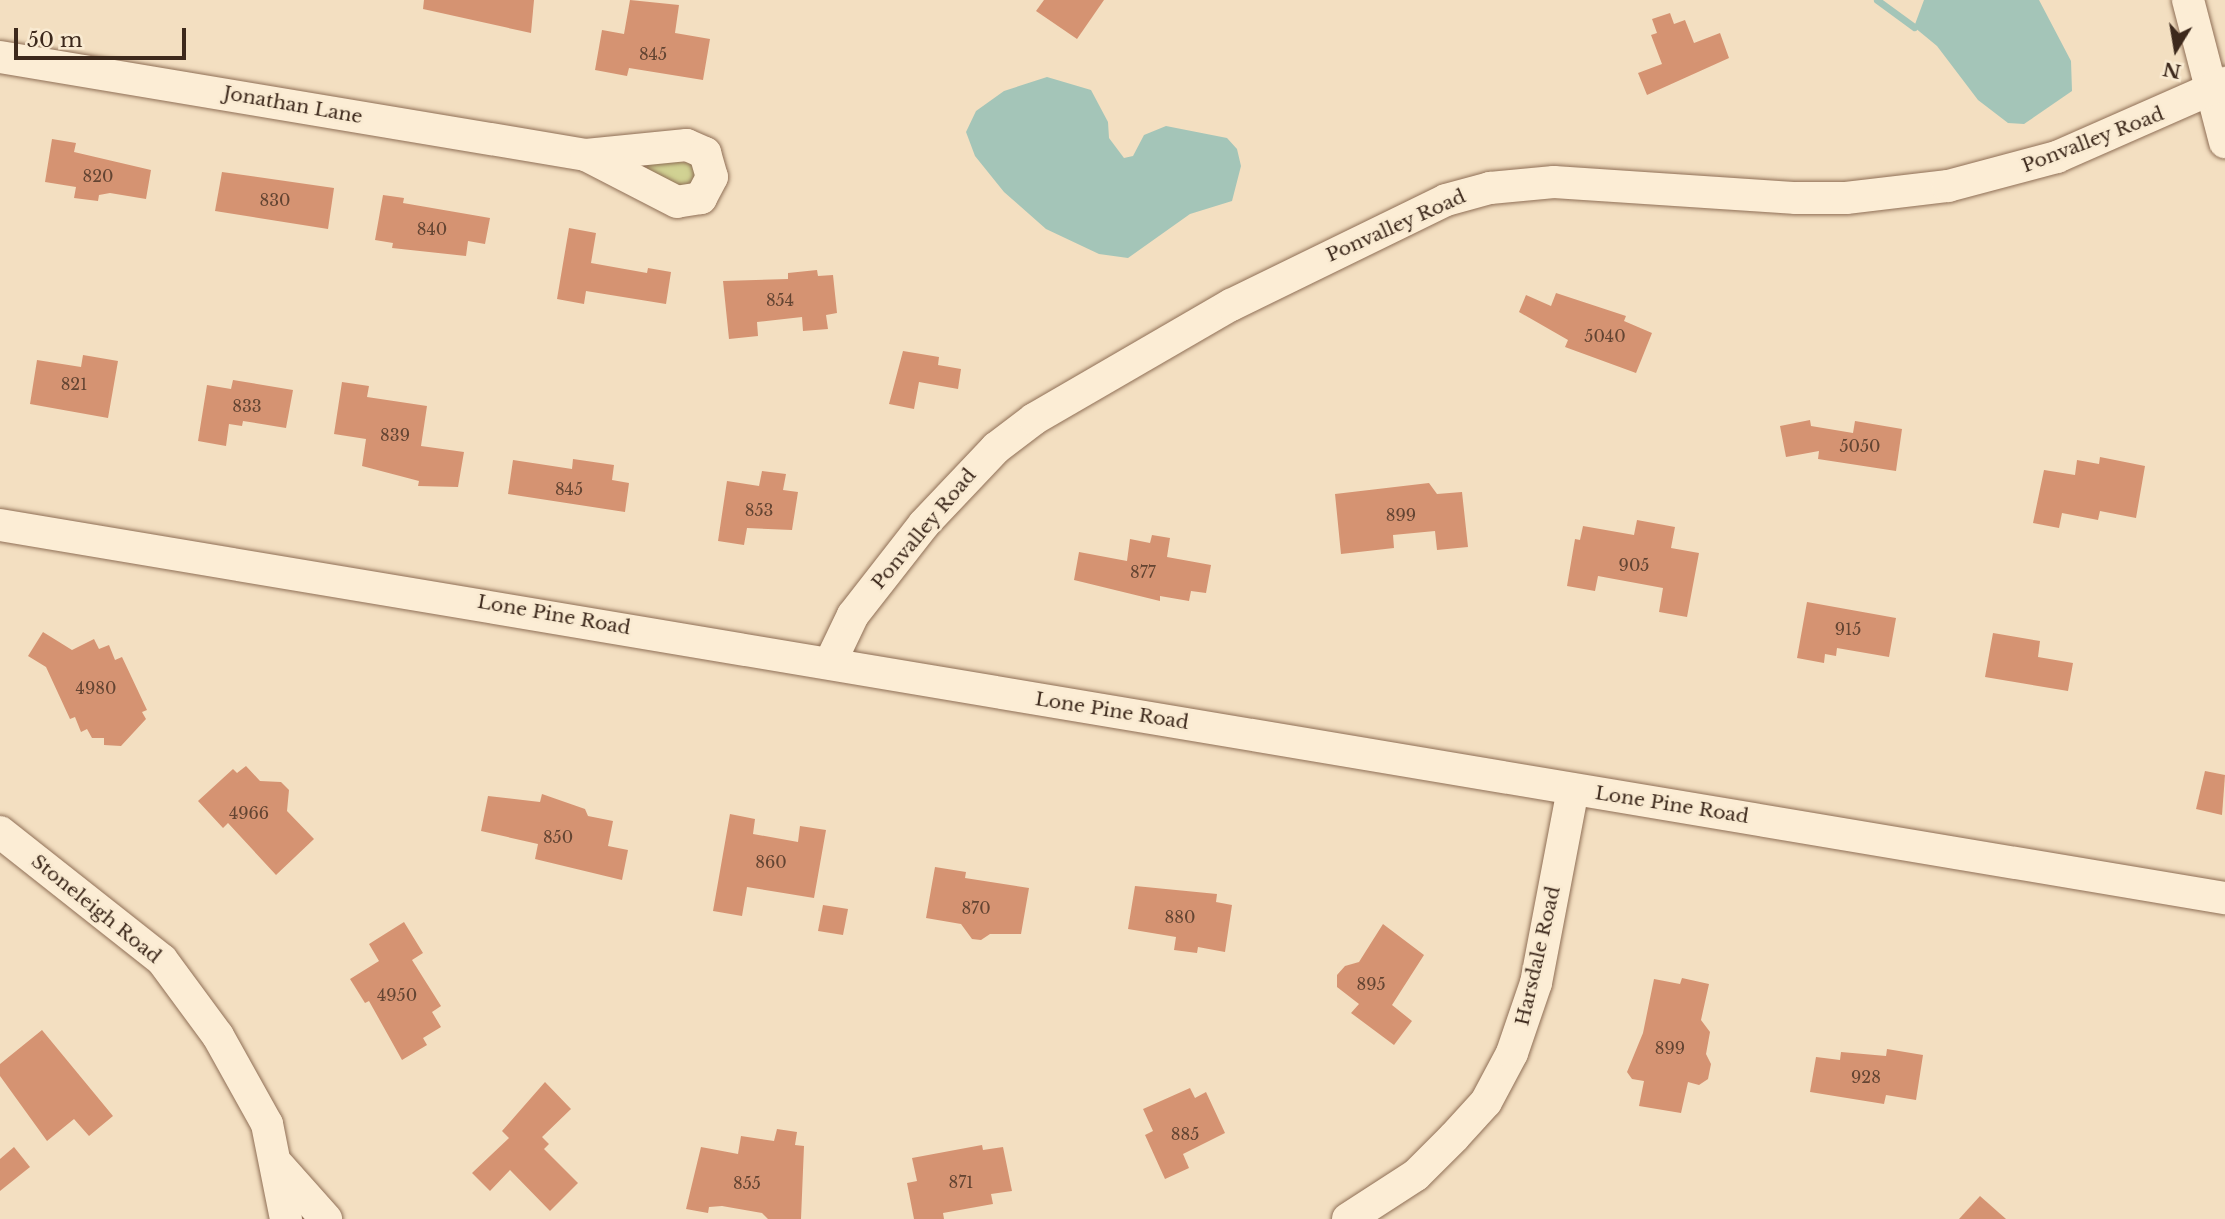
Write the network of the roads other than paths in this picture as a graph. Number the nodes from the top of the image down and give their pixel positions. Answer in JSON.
{"nodes":[{"id":1,"x":2188,"y":0,"type":"edge"},
{"id":2,"x":0,"y":57,"type":"edge"},
{"id":3,"x":2219,"y":87,"type":"edge"},
{"id":4,"x":2225,"y":142,"type":"edge"},
{"id":5,"x":586,"y":155,"type":"dead end"},
{"id":6,"x":0,"y":526,"type":"edge"},
{"id":7,"x":830,"y":663,"type":"junction"},
{"id":8,"x":1573,"y":789,"type":"junction"},
{"id":9,"x":0,"y":832,"type":"edge"},
{"id":10,"x":2225,"y":898,"type":"edge"},
{"id":11,"x":279,"y":1166,"type":"junction"},
{"id":12,"x":286,"y":1219,"type":"edge"},
{"id":13,"x":327,"y":1219,"type":"edge"},
{"id":14,"x":1350,"y":1219,"type":"edge"}],
"edges":[{"from":1,"to":3,"type":"street"},
{"from":2,"to":5,"type":"street","name":"Jonathan Lane"},
{"from":3,"to":4,"type":"street"},
{"from":3,"to":7,"type":"street","name":"Ponvalley Road"},
{"from":6,"to":7,"type":"street","name":"Lone Pine Road"},
{"from":7,"to":8,"type":"street","name":"Lone Pine Road"},
{"from":8,"to":10,"type":"street","name":"Lone Pine Road"},
{"from":8,"to":14,"type":"street","name":"Harsdale Road"},
{"from":9,"to":11,"type":"street","name":"Stoneleigh Road"},
{"from":11,"to":12,"type":"street","name":"Stoneleigh Road"},
{"from":11,"to":13,"type":"street"}]}
